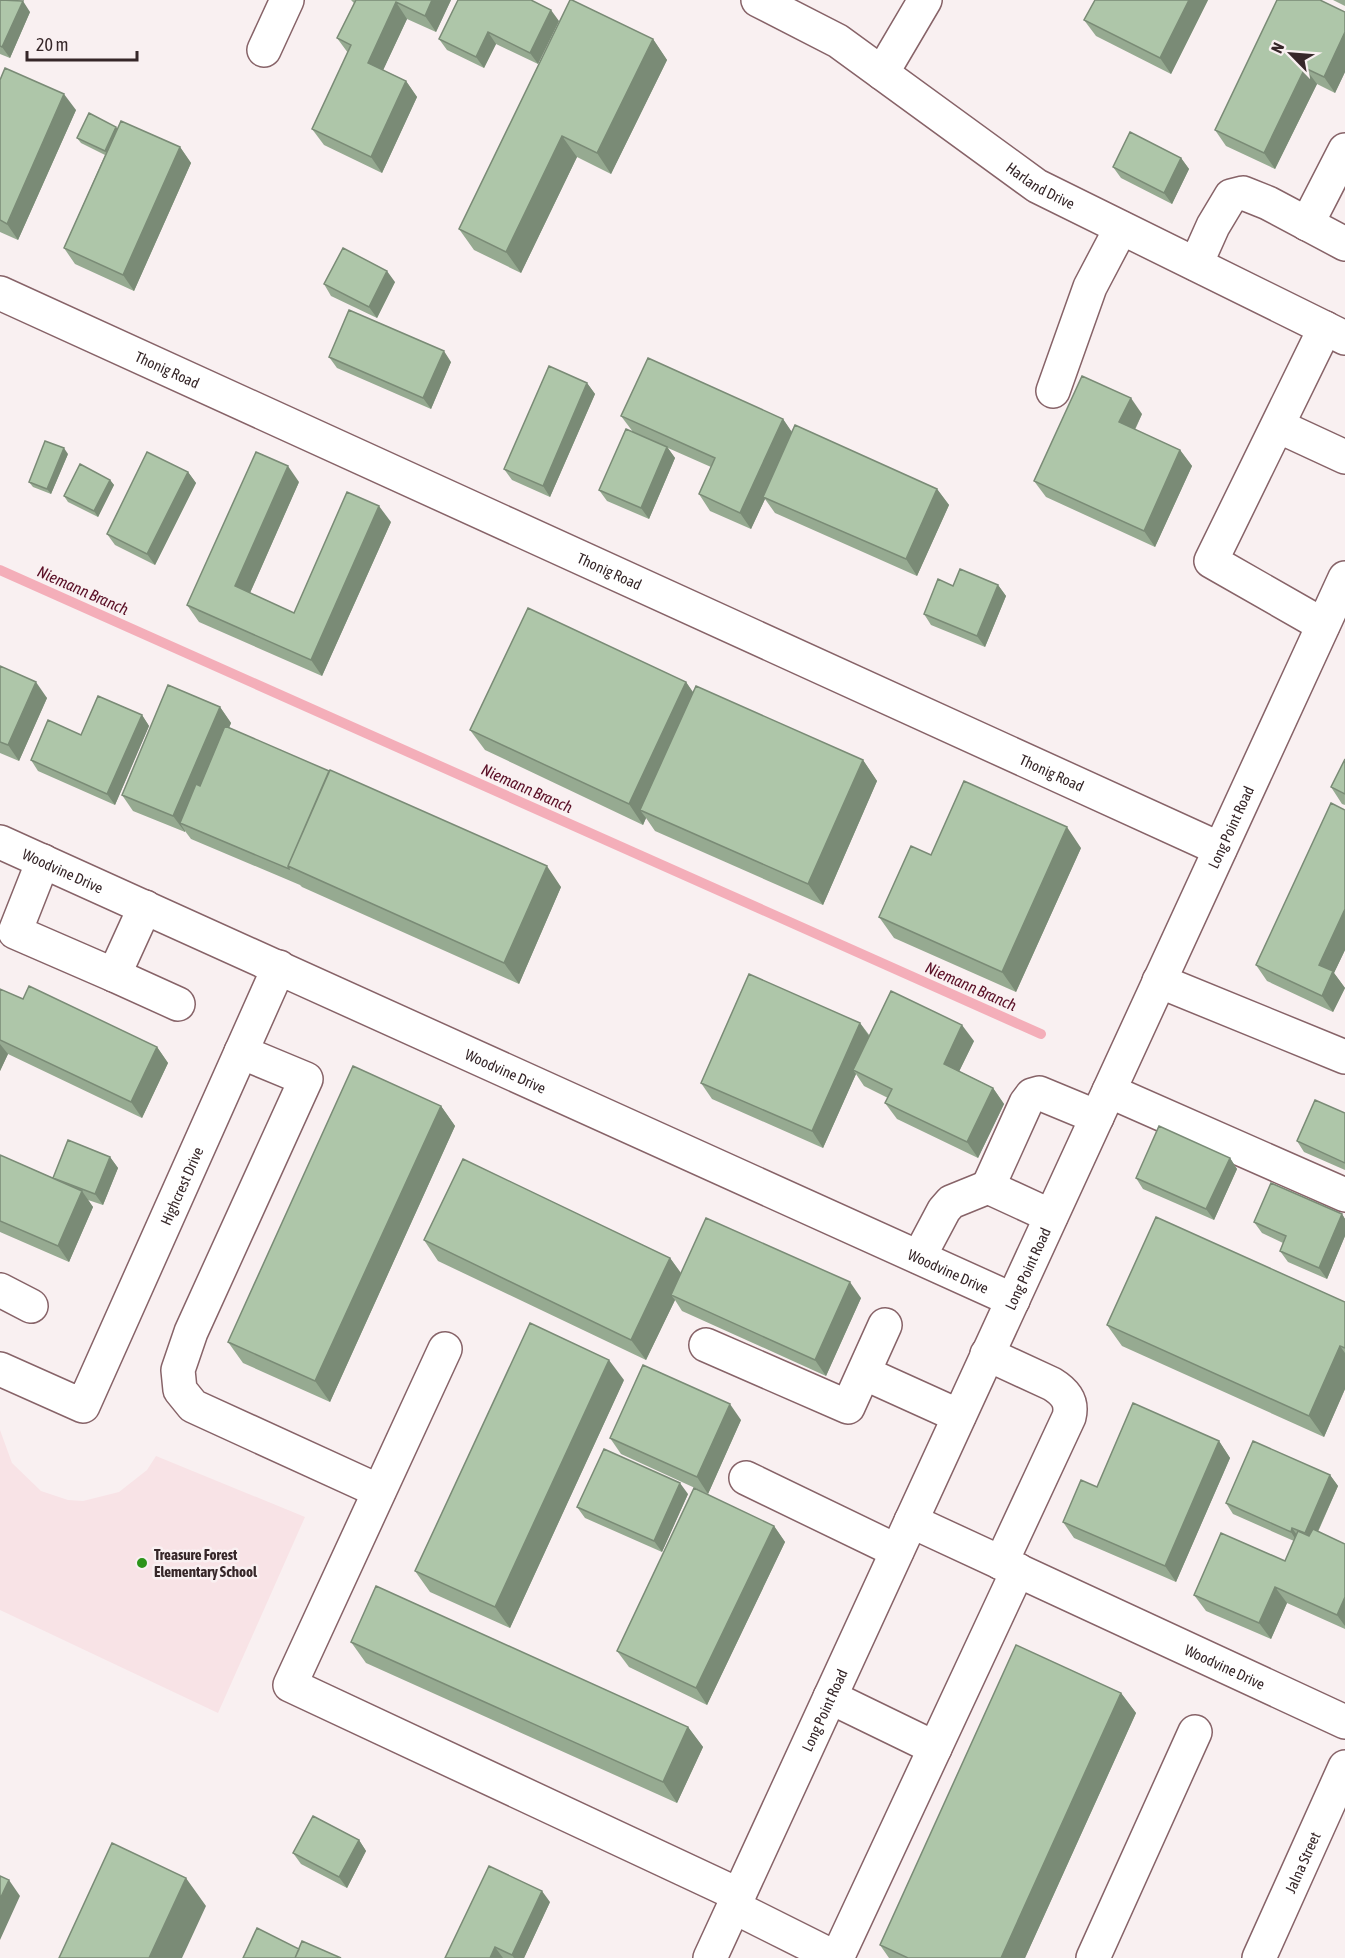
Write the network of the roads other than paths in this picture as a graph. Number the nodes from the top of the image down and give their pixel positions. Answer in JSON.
{"nodes":[{"id":1,"x":287,"y":0,"type":"edge"},
{"id":2,"x":925,"y":0,"type":"edge"},
{"id":3,"x":770,"y":3,"type":"edge"},
{"id":4,"x":264,"y":50,"type":"dead end"},
{"id":5,"x":882,"y":73,"type":"junction"},
{"id":6,"x":1345,"y":150,"type":"edge"},
{"id":7,"x":1307,"y":224,"type":"junction"},
{"id":8,"x":1121,"y":228,"type":"junction"},
{"id":9,"x":1345,"y":244,"type":"edge"},
{"id":10,"x":1196,"y":264,"type":"junction"},
{"id":11,"x":0,"y":293,"type":"edge"},
{"id":12,"x":1335,"y":333,"type":"edge"},
{"id":13,"x":1053,"y":391,"type":"dead end"},
{"id":14,"x":1278,"y":426,"type":"junction"},
{"id":15,"x":1345,"y":457,"type":"edge"},
{"id":16,"x":1337,"y":603,"type":"edge"},
{"id":17,"x":0,"y":842,"type":"edge"},
{"id":18,"x":1220,"y":849,"type":"junction"},
{"id":19,"x":43,"y":861,"type":"junction"},
{"id":20,"x":145,"y":907,"type":"junction"},
{"id":21,"x":279,"y":967,"type":"junction"},
{"id":22,"x":114,"y":975,"type":"junction"},
{"id":23,"x":1159,"y":981,"type":"junction"},
{"id":24,"x":178,"y":1004,"type":"dead end"},
{"id":25,"x":241,"y":1052,"type":"junction"},
{"id":26,"x":1345,"y":1057,"type":"edge"},
{"id":27,"x":1103,"y":1104,"type":"junction"},
{"id":28,"x":988,"y":1187,"type":"junction"},
{"id":29,"x":1345,"y":1195,"type":"edge"},
{"id":30,"x":1051,"y":1216,"type":"junction"},
{"id":31,"x":919,"y":1257,"type":"junction"},
{"id":32,"x":0,"y":1290,"type":"edge"},
{"id":33,"x":1013,"y":1300,"type":"junction"},
{"id":34,"x":32,"y":1306,"type":"dead end"},
{"id":35,"x":885,"y":1325,"type":"dead end"},
{"id":36,"x":706,"y":1345,"type":"dead end"},
{"id":37,"x":445,"y":1349,"type":"dead end"},
{"id":38,"x":987,"y":1354,"type":"junction"},
{"id":39,"x":0,"y":1369,"type":"edge"},
{"id":40,"x":864,"y":1373,"type":"junction"},
{"id":41,"x":959,"y":1416,"type":"junction"},
{"id":42,"x":746,"y":1478,"type":"dead end"},
{"id":43,"x":379,"y":1491,"type":"junction"},
{"id":44,"x":911,"y":1521,"type":"junction"},
{"id":45,"x":897,"y":1551,"type":"junction"},
{"id":46,"x":1009,"y":1566,"type":"junction"},
{"id":47,"x":830,"y":1697,"type":"junction"},
{"id":48,"x":1345,"y":1722,"type":"edge"},
{"id":49,"x":1195,"y":1732,"type":"dead end"},
{"id":50,"x":934,"y":1748,"type":"junction"},
{"id":51,"x":1345,"y":1767,"type":"edge"},
{"id":52,"x":736,"y":1901,"type":"junction"},
{"id":53,"x":710,"y":1958,"type":"edge"},
{"id":54,"x":836,"y":1958,"type":"edge"},
{"id":55,"x":1093,"y":1958,"type":"edge"},
{"id":56,"x":1259,"y":1958,"type":"edge"}],
"edges":[{"from":1,"to":4,"type":"street"},
{"from":2,"to":5,"type":"street"},
{"from":3,"to":5,"type":"street","name":"Harland Drive"},
{"from":5,"to":8,"type":"street","name":"Harland Drive"},
{"from":6,"to":7,"type":"street"},
{"from":7,"to":9,"type":"street"},
{"from":7,"to":10,"type":"street"},
{"from":8,"to":10,"type":"street","name":"Harland Drive"},
{"from":8,"to":13,"type":"street"},
{"from":10,"to":12,"type":"street","name":"Harland Drive"},
{"from":11,"to":18,"type":"street","name":"Thonig Road"},
{"from":12,"to":14,"type":"street"},
{"from":14,"to":15,"type":"street"},
{"from":14,"to":16,"type":"street"},
{"from":16,"to":18,"type":"street","name":"Long Point Road"},
{"from":17,"to":19,"type":"street","name":"Woodvine Drive"},
{"from":18,"to":23,"type":"street","name":"Long Point Road"},
{"from":19,"to":20,"type":"street","name":"Woodvine Drive"},
{"from":19,"to":22,"type":"street"},
{"from":20,"to":21,"type":"street","name":"Woodvine Drive"},
{"from":20,"to":22,"type":"street"},
{"from":21,"to":25,"type":"street","name":"Highcrest Drive"},
{"from":21,"to":31,"type":"street","name":"Woodvine Drive"},
{"from":22,"to":24,"type":"street"},
{"from":23,"to":26,"type":"street"},
{"from":23,"to":27,"type":"street","name":"Long Point Road"},
{"from":25,"to":39,"type":"street","name":"Highcrest Drive"},
{"from":25,"to":43,"type":"street"},
{"from":27,"to":28,"type":"street"},
{"from":27,"to":29,"type":"street"},
{"from":27,"to":30,"type":"street","name":"Long Point Road"},
{"from":28,"to":30,"type":"street"},
{"from":28,"to":31,"type":"street"},
{"from":30,"to":33,"type":"street","name":"Long Point Road"},
{"from":31,"to":33,"type":"street","name":"Woodvine Drive"},
{"from":32,"to":34,"type":"street"},
{"from":33,"to":38,"type":"street","name":"Long Point Road"},
{"from":35,"to":40,"type":"street"},
{"from":36,"to":40,"type":"street"},
{"from":37,"to":43,"type":"street"},
{"from":38,"to":41,"type":"street","name":"Long Point Road"},
{"from":38,"to":46,"type":"street"},
{"from":40,"to":41,"type":"street"},
{"from":41,"to":44,"type":"street","name":"Long Point Road"},
{"from":42,"to":45,"type":"street"},
{"from":43,"to":52,"type":"street"},
{"from":44,"to":45,"type":"street","name":"Long Point Road"},
{"from":44,"to":46,"type":"street","name":"Woodvine Drive"},
{"from":45,"to":47,"type":"street","name":"Long Point Road"},
{"from":46,"to":48,"type":"street","name":"Woodvine Drive"},
{"from":46,"to":50,"type":"street"},
{"from":47,"to":50,"type":"street"},
{"from":47,"to":52,"type":"street","name":"Long Point Road"},
{"from":49,"to":55,"type":"street"},
{"from":50,"to":54,"type":"street"},
{"from":51,"to":56,"type":"street","name":"Jalna Street"},
{"from":52,"to":53,"type":"street","name":"Long Point Road"},
{"from":52,"to":54,"type":"street"}]}
